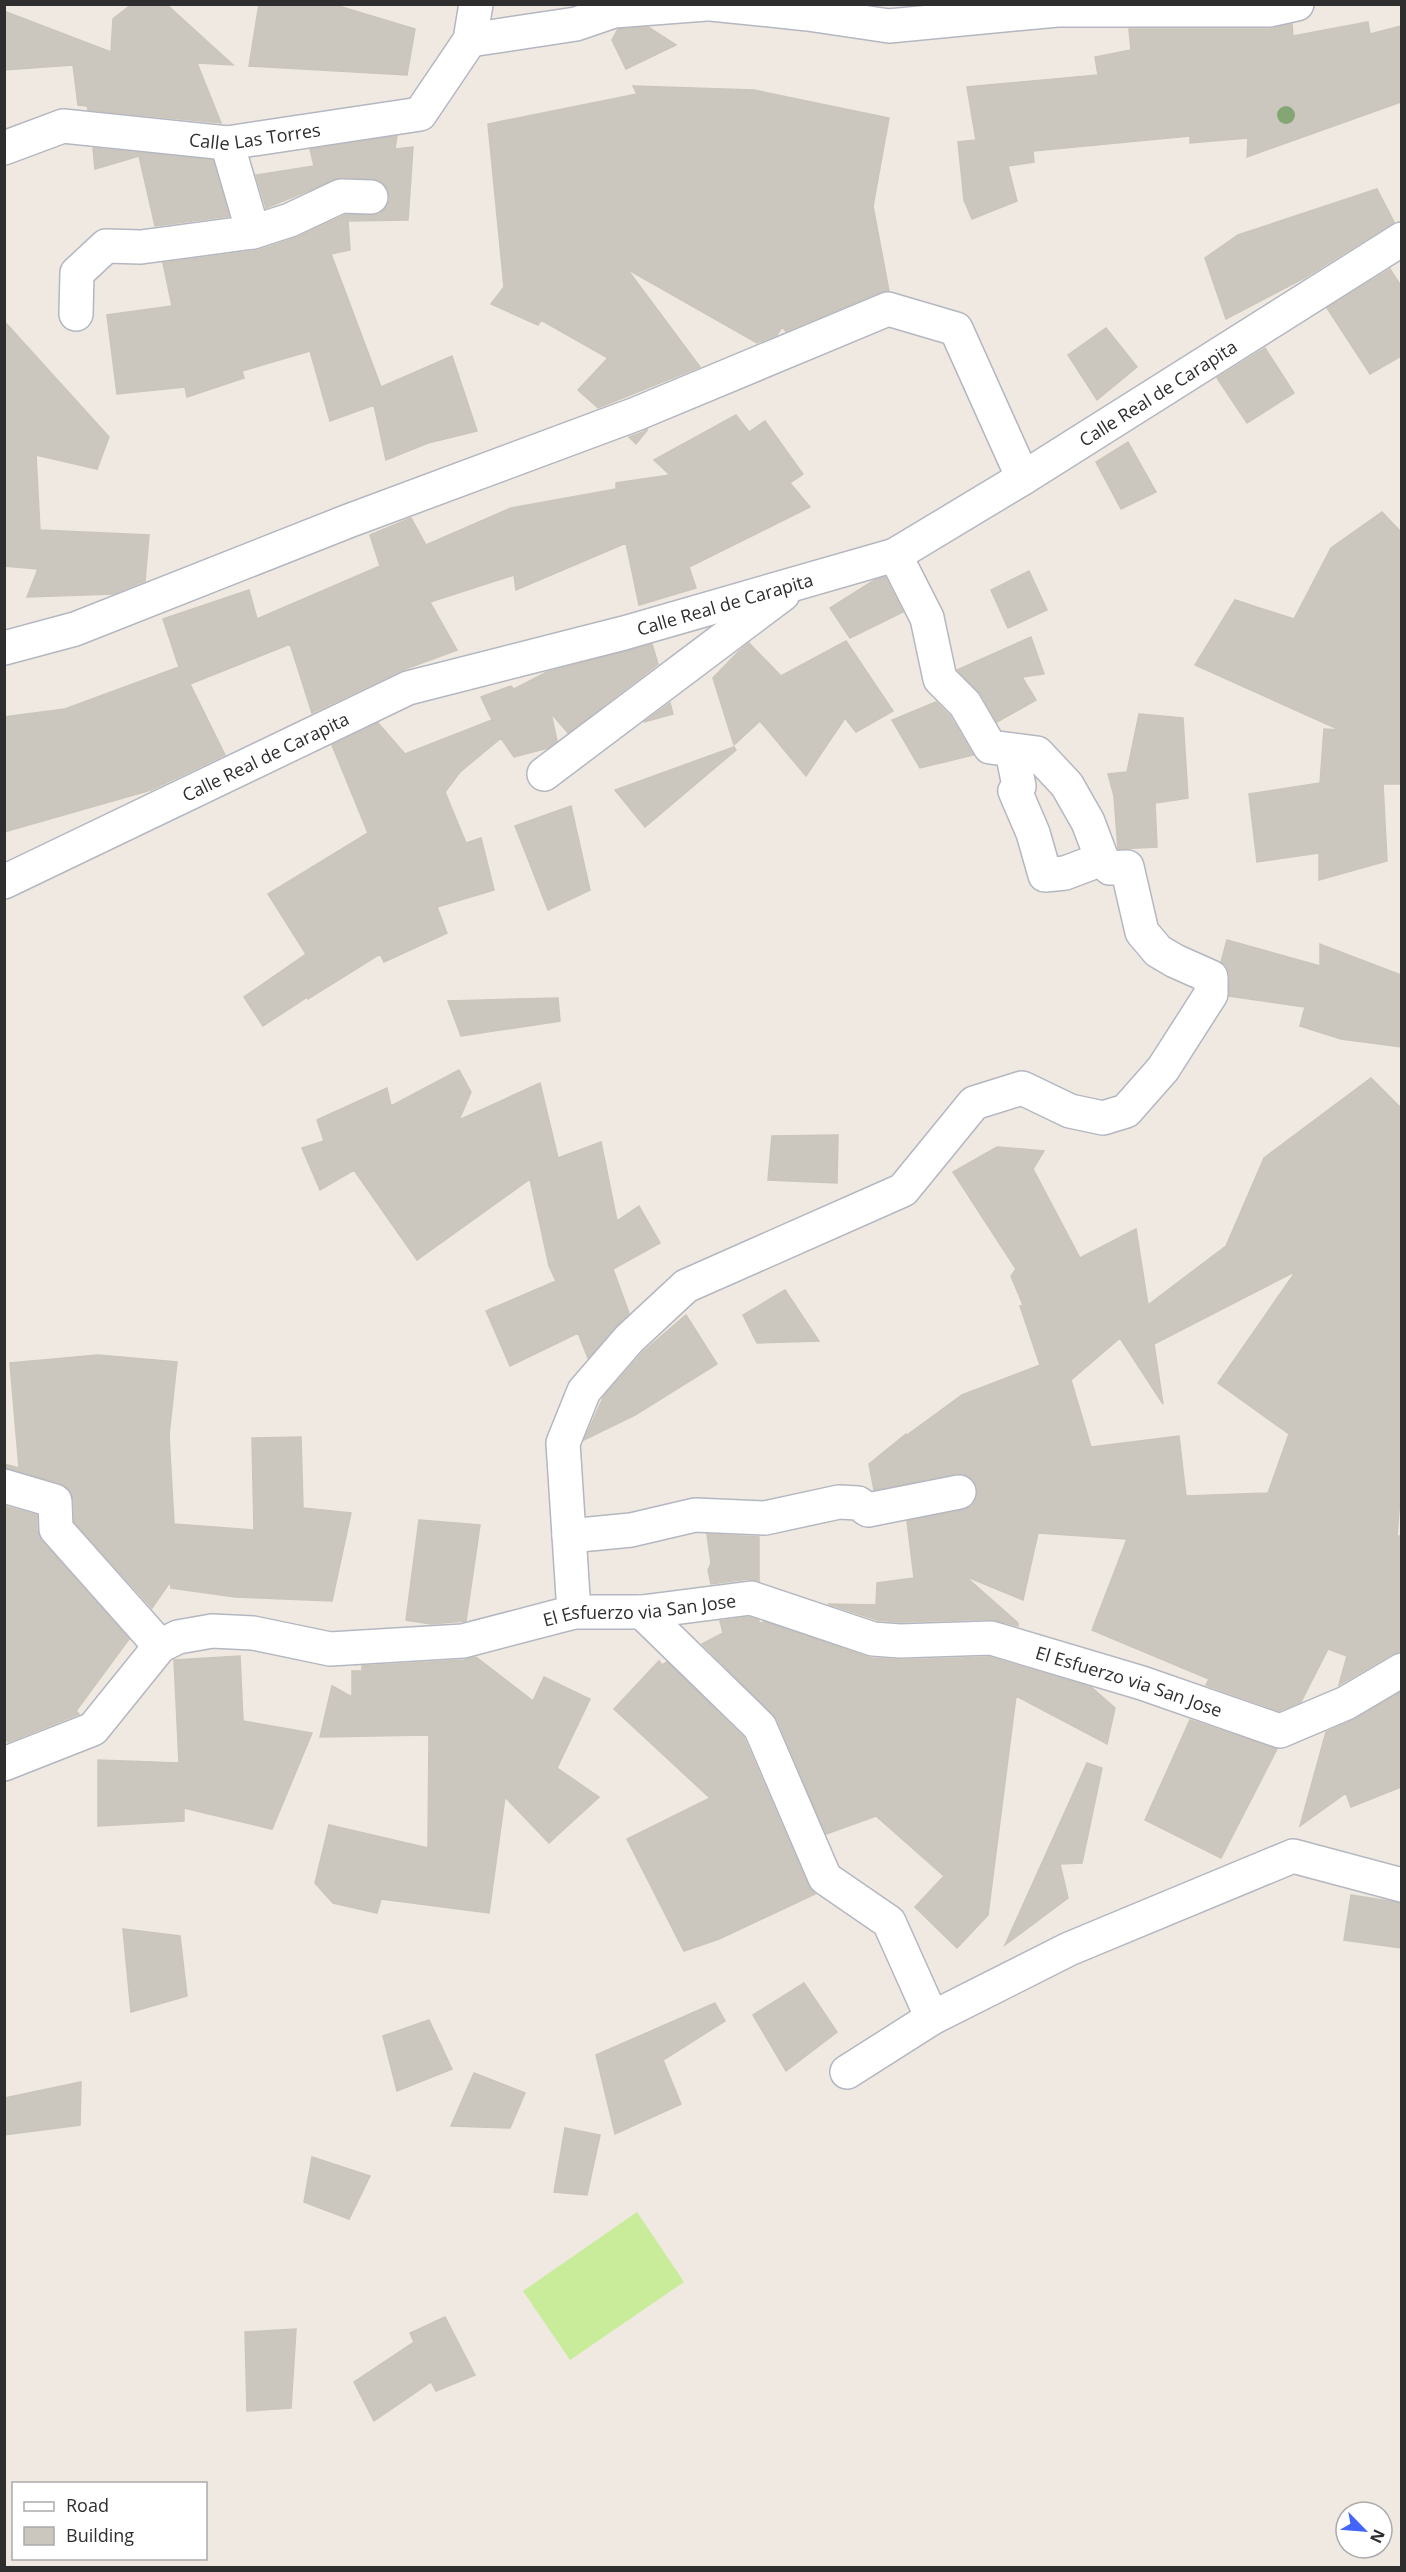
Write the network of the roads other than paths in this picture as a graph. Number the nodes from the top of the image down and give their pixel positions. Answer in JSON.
{"nodes":[{"id":1,"x":476,"y":4,"type":"edge"},
{"id":2,"x":706,"y":4,"type":"edge"},
{"id":3,"x":711,"y":4,"type":"edge"},
{"id":4,"x":1297,"y":4,"type":"edge"},
{"id":5,"x":470,"y":40,"type":"junction"},
{"id":6,"x":227,"y":142,"type":"junction"},
{"id":7,"x":4,"y":148,"type":"edge"},
{"id":8,"x":371,"y":197,"type":"dead end"},
{"id":9,"x":254,"y":232,"type":"junction"},
{"id":10,"x":1401,"y":239,"type":"edge"},
{"id":11,"x":76,"y":314,"type":"dead end"},
{"id":12,"x":1023,"y":478,"type":"junction"},
{"id":13,"x":895,"y":555,"type":"junction"},
{"id":14,"x":799,"y":582,"type":"junction"},
{"id":15,"x":4,"y":648,"type":"edge"},
{"id":16,"x":1012,"y":751,"type":"junction"},
{"id":17,"x":544,"y":774,"type":"dead end"},
{"id":18,"x":1102,"y":859,"type":"junction"},
{"id":19,"x":4,"y":882,"type":"edge"},
{"id":20,"x":4,"y":1486,"type":"edge"},
{"id":21,"x":959,"y":1492,"type":"dead end"},
{"id":22,"x":569,"y":1536,"type":"junction"},
{"id":23,"x":574,"y":1612,"type":"junction"},
{"id":24,"x":642,"y":1612,"type":"junction"},
{"id":25,"x":159,"y":1646,"type":"junction"},
{"id":26,"x":1401,"y":1670,"type":"edge"},
{"id":27,"x":4,"y":1764,"type":"edge"},
{"id":28,"x":1401,"y":1885,"type":"edge"},
{"id":29,"x":932,"y":2019,"type":"junction"},
{"id":30,"x":847,"y":2072,"type":"dead end"}],
"edges":[{"from":1,"to":5,"type":"street"},
{"from":2,"to":5,"type":"street"},
{"from":3,"to":4,"type":"street"},
{"from":5,"to":6,"type":"street","name":"Calle Las Torres"},
{"from":6,"to":7,"type":"street","name":"Calle Las Torres"},
{"from":6,"to":9,"type":"street"},
{"from":8,"to":9,"type":"street"},
{"from":9,"to":11,"type":"street"},
{"from":10,"to":12,"type":"street","name":"Calle Real de Carapita"},
{"from":12,"to":13,"type":"street","name":"Calle Real de Carapita"},
{"from":12,"to":15,"type":"street"},
{"from":13,"to":14,"type":"street","name":"Calle Real de Carapita"},
{"from":13,"to":16,"type":"street"},
{"from":14,"to":17,"type":"street"},
{"from":14,"to":19,"type":"street","name":"Calle Real de Carapita"},
{"from":16,"to":18,"type":"street"},
{"from":16,"to":18,"type":"street"},
{"from":18,"to":22,"type":"street"},
{"from":20,"to":25,"type":"street"},
{"from":21,"to":22,"type":"street"},
{"from":22,"to":23,"type":"street"},
{"from":23,"to":24,"type":"street","name":"El Esfuerzo via San Jose"},
{"from":23,"to":25,"type":"street","name":"El Esfuerzo via San Jose"},
{"from":24,"to":26,"type":"street","name":"El Esfuerzo via San Jose"},
{"from":24,"to":29,"type":"street"},
{"from":25,"to":27,"type":"street"},
{"from":28,"to":29,"type":"street"},
{"from":29,"to":30,"type":"street"}]}
